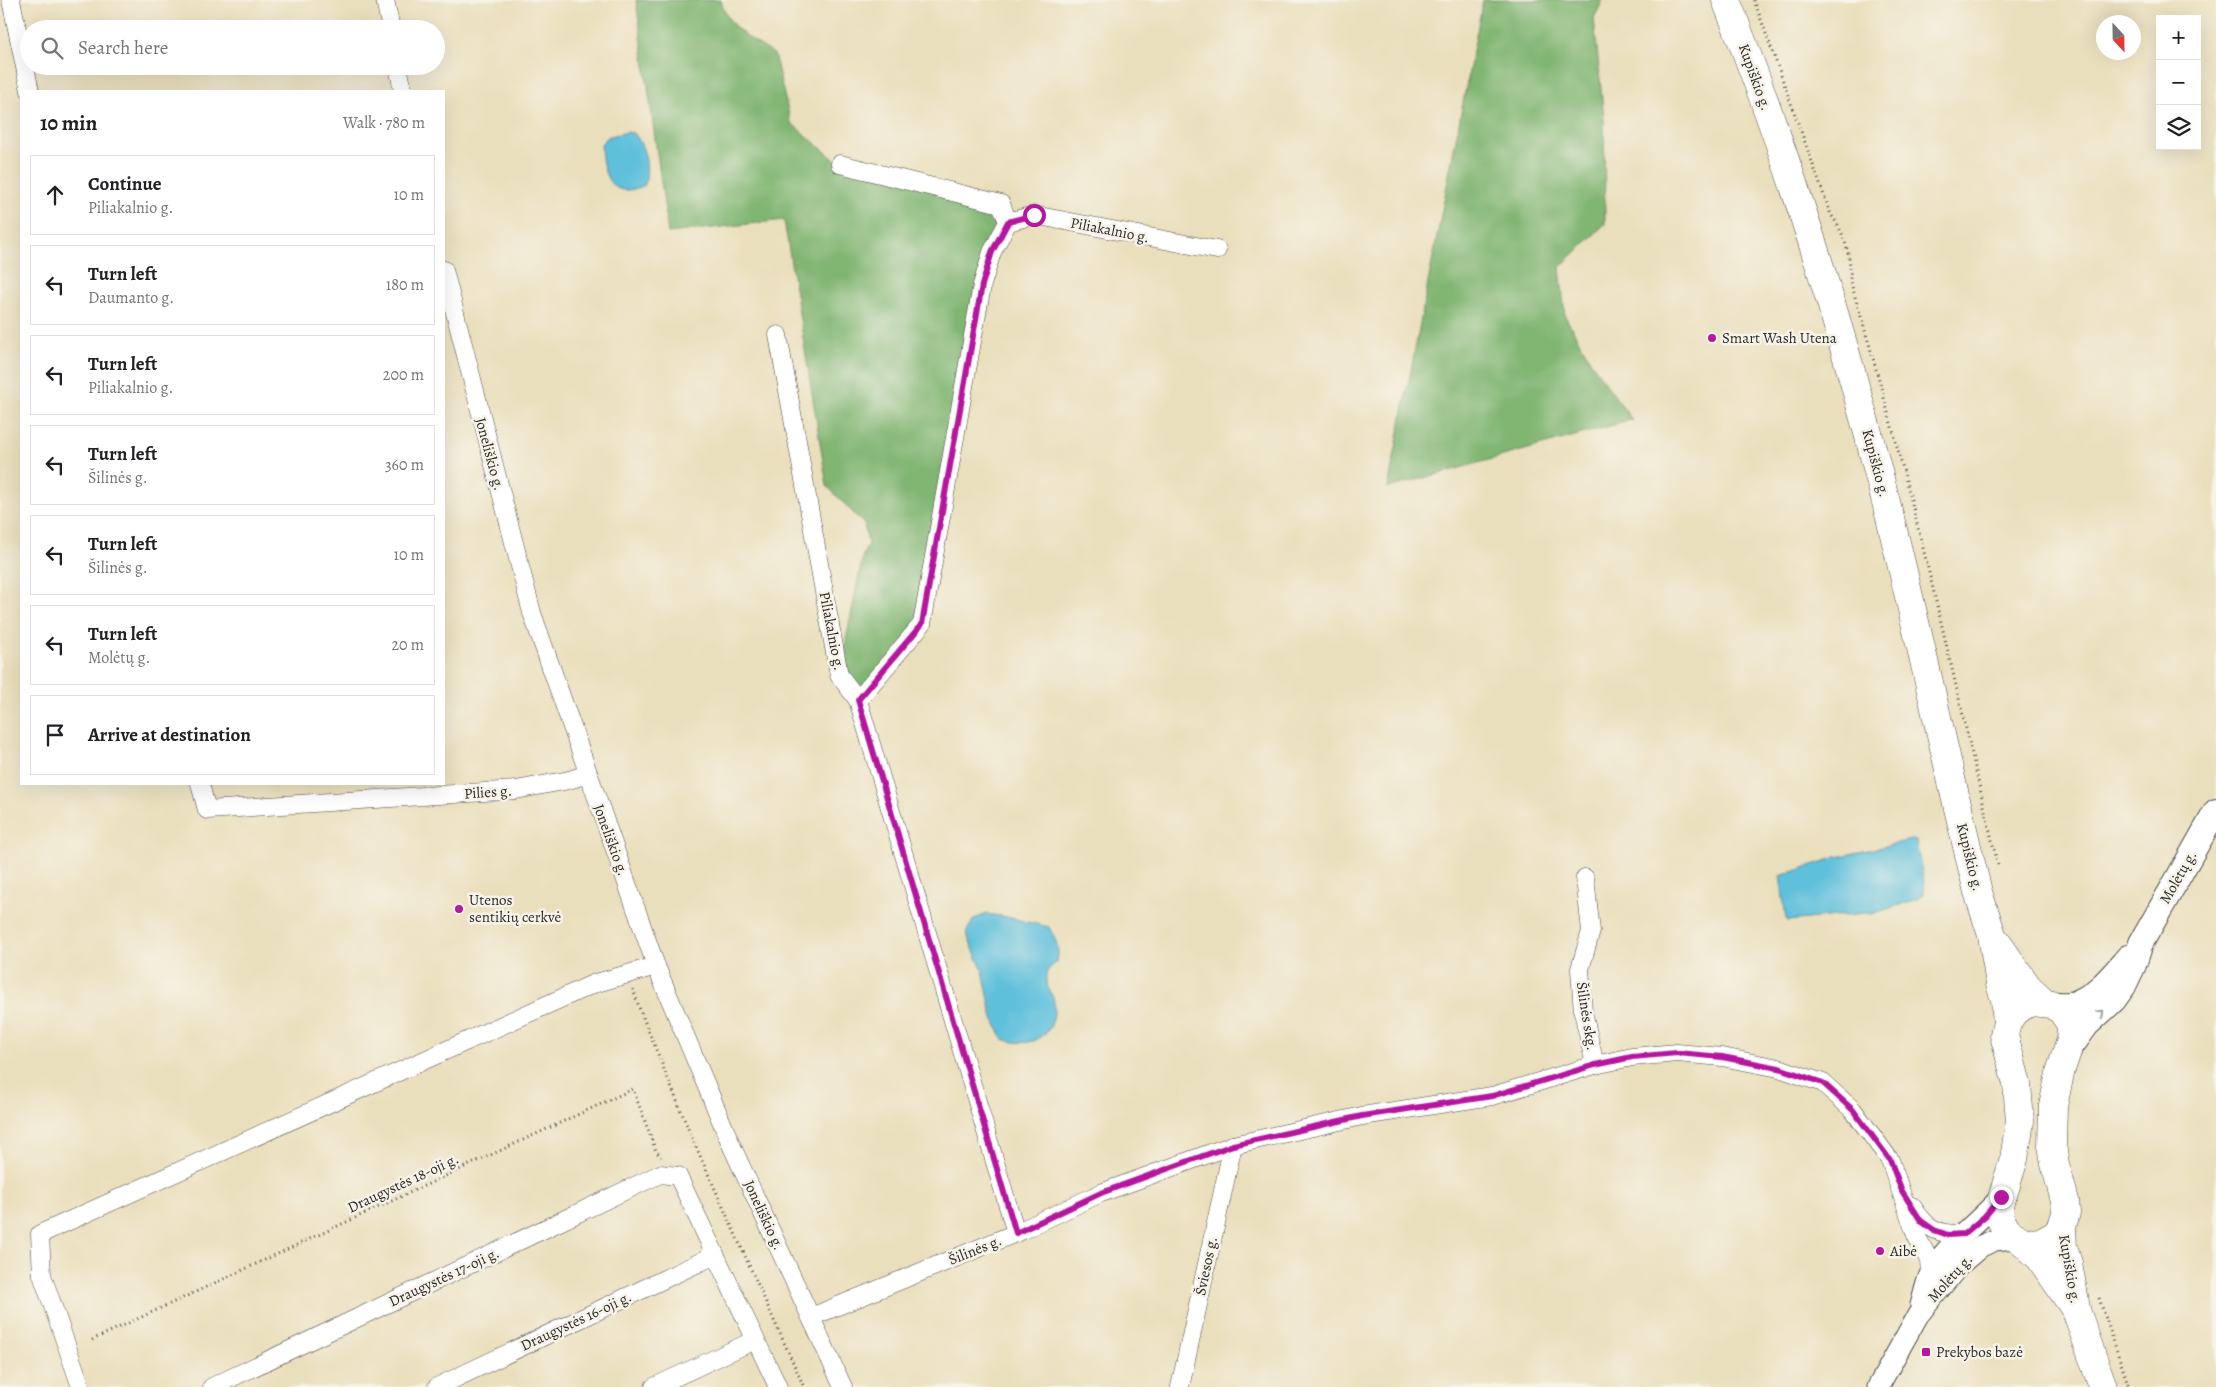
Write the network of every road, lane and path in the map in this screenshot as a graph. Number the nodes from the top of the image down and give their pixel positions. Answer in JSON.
{"nodes":[{"id":1,"x":11,"y":0,"type":"edge"},
{"id":2,"x":385,"y":0,"type":"edge"},
{"id":3,"x":1726,"y":0,"type":"edge"},
{"id":4,"x":1754,"y":0,"type":"edge"},
{"id":5,"x":388,"y":20,"type":"edge"},
{"id":6,"x":20,"y":43,"type":"edge"},
{"id":7,"x":27,"y":75,"type":"edge"},
{"id":8,"x":400,"y":75,"type":"edge"},
{"id":9,"x":30,"y":90,"type":"edge"},
{"id":10,"x":404,"y":90,"type":"edge"},
{"id":11,"x":840,"y":164,"type":"dead end"},
{"id":12,"x":1008,"y":222,"type":"junction"},
{"id":13,"x":1217,"y":250,"type":"dead end"},
{"id":14,"x":445,"y":274,"type":"edge"},
{"id":15,"x":778,"y":335,"type":"dead end"},
{"id":16,"x":858,"y":700,"type":"junction"},
{"id":17,"x":588,"y":774,"type":"junction"},
{"id":18,"x":200,"y":785,"type":"edge"},
{"id":19,"x":2216,"y":811,"type":"edge"},
{"id":20,"x":1999,"y":872,"type":"dead end"},
{"id":21,"x":1585,"y":878,"type":"dead end"},
{"id":22,"x":1992,"y":935,"type":"junction"},
{"id":23,"x":2141,"y":943,"type":"junction"},
{"id":24,"x":656,"y":966,"type":"junction"},
{"id":25,"x":629,"y":974,"type":"junction"},
{"id":26,"x":2047,"y":1003,"type":"junction"},
{"id":27,"x":2007,"y":1023,"type":"junction"},
{"id":28,"x":2069,"y":1050,"type":"junction"},
{"id":29,"x":1595,"y":1065,"type":"junction"},
{"id":30,"x":1233,"y":1145,"type":"junction"},
{"id":31,"x":678,"y":1176,"type":"junction"},
{"id":32,"x":1902,"y":1191,"type":"junction"},
{"id":33,"x":2001,"y":1197,"type":"junction"},
{"id":34,"x":2062,"y":1226,"type":"junction"},
{"id":35,"x":1016,"y":1233,"type":"junction"},
{"id":36,"x":1964,"y":1234,"type":"junction"},
{"id":37,"x":2018,"y":1240,"type":"junction"},
{"id":38,"x":715,"y":1255,"type":"junction"},
{"id":39,"x":1930,"y":1274,"type":"junction"},
{"id":40,"x":2096,"y":1290,"type":"dead end"},
{"id":41,"x":2078,"y":1313,"type":"junction"},
{"id":42,"x":1918,"y":1315,"type":"junction"},
{"id":43,"x":810,"y":1317,"type":"junction"},
{"id":44,"x":92,"y":1340,"type":"dead end"},
{"id":45,"x":756,"y":1340,"type":"junction"},
{"id":46,"x":81,"y":1387,"type":"edge"},
{"id":47,"x":212,"y":1387,"type":"edge"},
{"id":48,"x":437,"y":1387,"type":"edge"},
{"id":49,"x":654,"y":1387,"type":"edge"},
{"id":50,"x":778,"y":1387,"type":"edge"},
{"id":51,"x":804,"y":1387,"type":"edge"},
{"id":52,"x":843,"y":1387,"type":"edge"},
{"id":53,"x":1180,"y":1387,"type":"edge"},
{"id":54,"x":1878,"y":1387,"type":"edge"},
{"id":55,"x":2103,"y":1387,"type":"edge"},
{"id":56,"x":2129,"y":1387,"type":"edge"}],
"edges":[{"from":1,"to":6,"type":"street"},
{"from":2,"to":5,"type":"street"},
{"from":3,"to":22,"type":"highway","name":"Kupiškio g."},
{"from":4,"to":20,"type":"path"},
{"from":7,"to":9,"type":"street"},
{"from":8,"to":10,"type":"street"},
{"from":11,"to":12,"type":"street"},
{"from":12,"to":13,"type":"street","name":"Piliakalnio g."},
{"from":12,"to":16,"type":"street"},
{"from":14,"to":17,"type":"street","name":"Joneliškio g."},
{"from":15,"to":16,"type":"street","name":"Piliakalnio g."},
{"from":16,"to":35,"type":"street","name":"Piliakalnio g."},
{"from":17,"to":18,"type":"street","name":"Pilies g."},
{"from":17,"to":24,"type":"street","name":"Joneliškio g."},
{"from":19,"to":23,"type":"main road","name":"Molėtų g."},
{"from":21,"to":29,"type":"street","name":"Šilinės skg."},
{"from":22,"to":26,"type":"highway","name":"Kupiškio g."},
{"from":22,"to":27,"type":"highway","name":"Kupiškio g."},
{"from":23,"to":26,"type":"main road","name":"Molėtų g."},
{"from":28,"to":23,"type":"main road","name":"Molėtų g.","one_way":true},
{"from":24,"to":25,"type":"street"},
{"from":24,"to":43,"type":"street","name":"Joneliškio g."},
{"from":25,"to":46,"type":"street"},
{"from":25,"to":51,"type":"path"},
{"from":26,"to":27,"type":"highway"},
{"from":26,"to":28,"type":"highway","name":"Kupiškio g."},
{"from":27,"to":33,"type":"highway","name":"Kupiškio g."},
{"from":28,"to":34,"type":"highway","name":"Kupiškio g."},
{"from":29,"to":30,"type":"street","name":"Šilinės g."},
{"from":29,"to":32,"type":"street","name":"Šilinės g."},
{"from":30,"to":35,"type":"street","name":"Šilinės g."},
{"from":30,"to":53,"type":"street","name":"Šviesos g."},
{"from":31,"to":38,"type":"street"},
{"from":31,"to":44,"type":"path","name":"Draugystės 18-oji g."},
{"from":31,"to":47,"type":"street","name":"Draugystės 17-oji g."},
{"from":32,"to":36,"type":"street","name":"Šilinės g."},
{"from":32,"to":39,"type":"street","name":"Šilinės g."},
{"from":33,"to":36,"type":"street","name":"Molėtų g."},
{"from":33,"to":37,"type":"highway","name":"Kupiškio g."},
{"from":34,"to":37,"type":"highway"},
{"from":34,"to":41,"type":"highway","name":"Kupiškio g."},
{"from":35,"to":43,"type":"street","name":"Šilinės g."},
{"from":36,"to":39,"type":"street","name":"Molėtų g."},
{"from":37,"to":41,"type":"highway","name":"Kupiškio g."},
{"from":37,"to":42,"type":"street","name":"Molėtų g."},
{"from":38,"to":45,"type":"street"},
{"from":38,"to":48,"type":"street","name":"Draugystės 16-oji g."},
{"from":39,"to":42,"type":"street","name":"Molėtų g."},
{"from":40,"to":56,"type":"path"},
{"from":41,"to":55,"type":"highway","name":"Kupiškio g."},
{"from":42,"to":54,"type":"street","name":"Molėtų g."},
{"from":43,"to":52,"type":"street","name":"Joneliškio g."},
{"from":45,"to":49,"type":"street"},
{"from":45,"to":50,"type":"street"}]}
